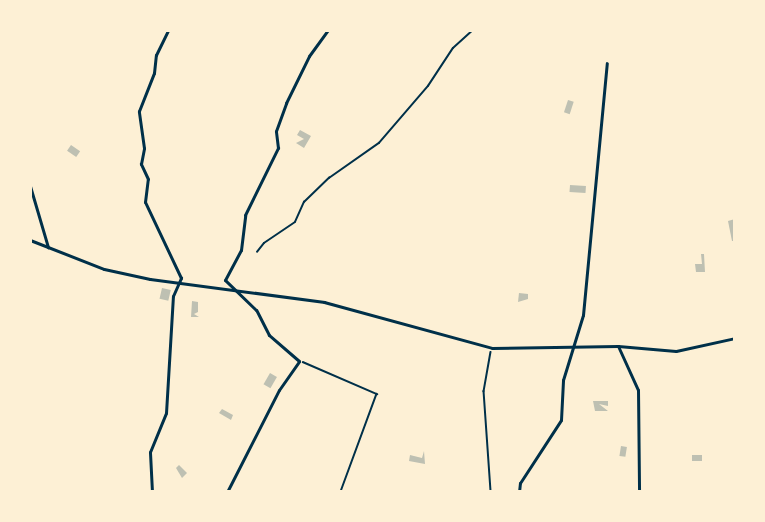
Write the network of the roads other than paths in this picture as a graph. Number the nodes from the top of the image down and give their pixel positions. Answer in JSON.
{"nodes":[{"id":1,"x":168,"y":30,"type":"edge"},
{"id":2,"x":328,"y":30,"type":"edge"},
{"id":3,"x":607,"y":63,"type":"dead end"},
{"id":4,"x":30,"y":186,"type":"edge"},
{"id":5,"x":30,"y":240,"type":"edge"},
{"id":6,"x":48,"y":247,"type":"junction"},
{"id":7,"x":177,"y":282,"type":"junction"},
{"id":8,"x":231,"y":289,"type":"junction"},
{"id":9,"x":735,"y":338,"type":"edge"},
{"id":10,"x":618,"y":346,"type":"junction"},
{"id":11,"x":571,"y":347,"type":"junction"},
{"id":12,"x":152,"y":492,"type":"edge"},
{"id":13,"x":227,"y":492,"type":"edge"},
{"id":14,"x":519,"y":492,"type":"edge"},
{"id":15,"x":639,"y":492,"type":"edge"}],
"edges":[{"from":1,"to":7,"type":"street"},
{"from":2,"to":8,"type":"street"},
{"from":3,"to":11,"type":"street"},
{"from":4,"to":6,"type":"street"},
{"from":5,"to":6,"type":"street"},
{"from":6,"to":7,"type":"street"},
{"from":7,"to":8,"type":"street"},
{"from":7,"to":12,"type":"street"},
{"from":8,"to":11,"type":"street"},
{"from":8,"to":13,"type":"street"},
{"from":9,"to":10,"type":"street"},
{"from":10,"to":11,"type":"street"},
{"from":10,"to":15,"type":"street"},
{"from":11,"to":14,"type":"street"}]}
